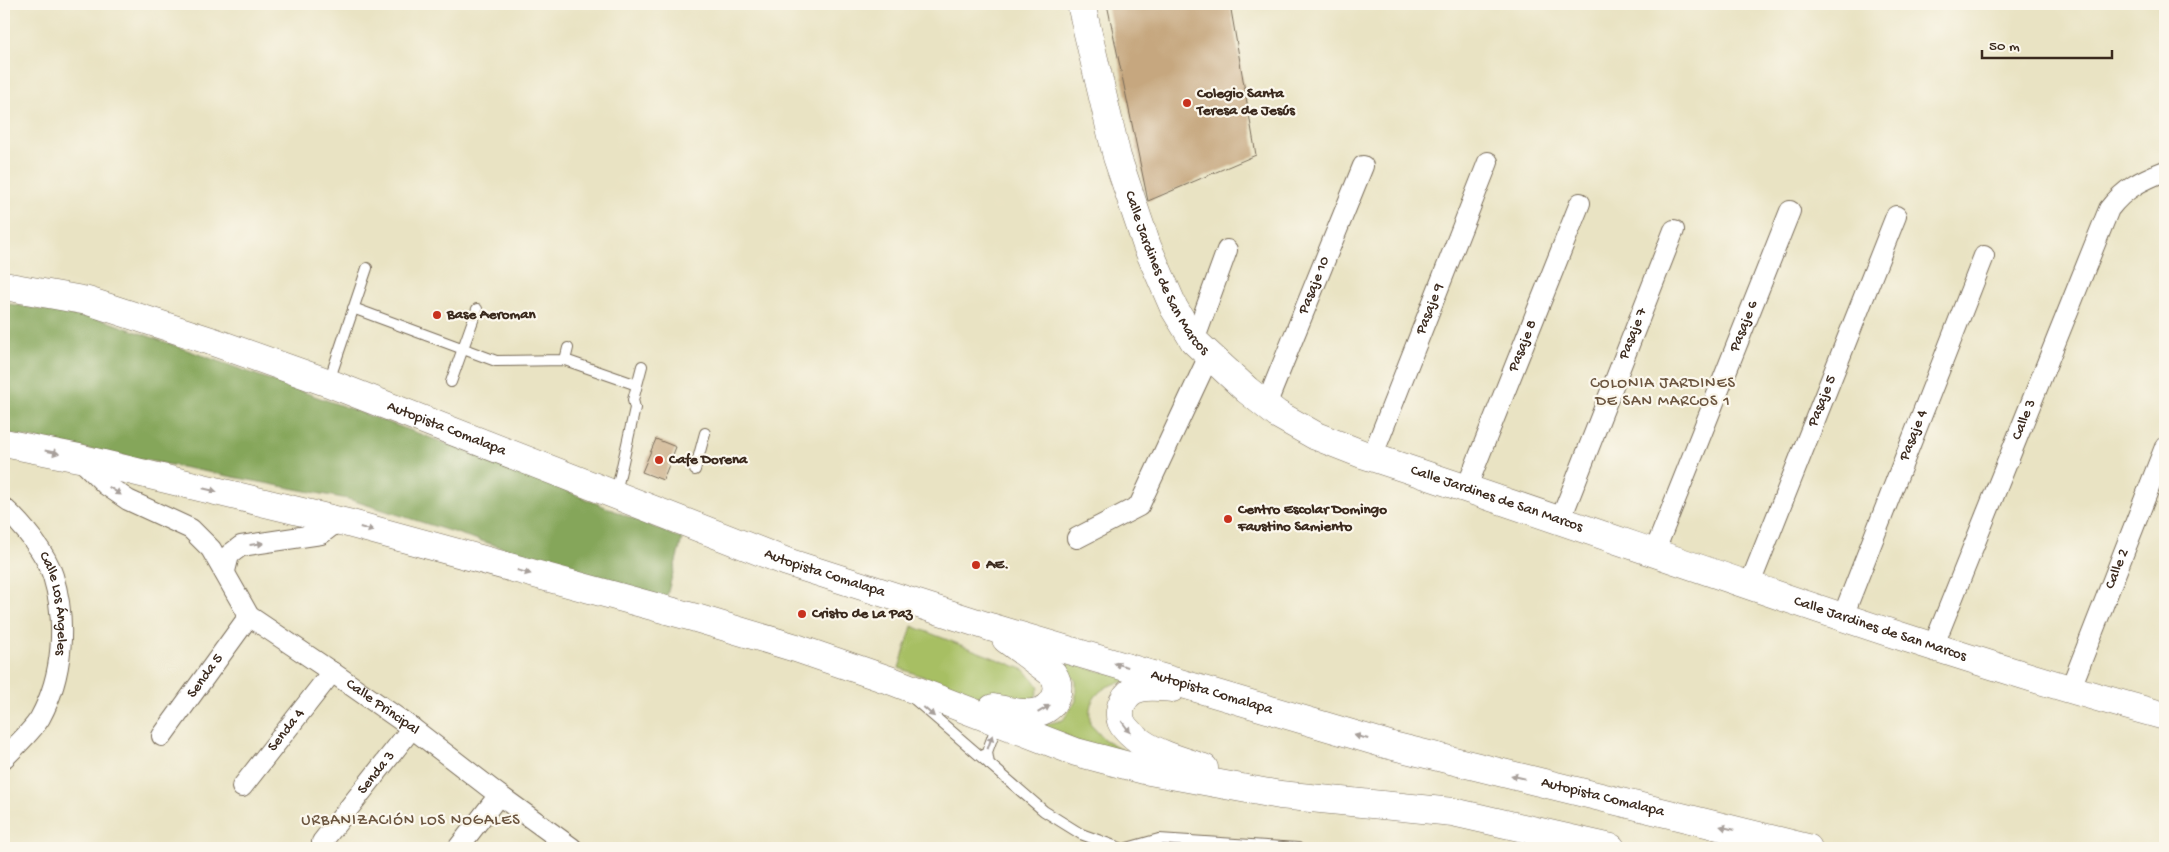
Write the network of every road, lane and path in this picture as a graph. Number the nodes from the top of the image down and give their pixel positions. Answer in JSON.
{"nodes":[{"id":1,"x":1081,"y":4,"type":"edge"},
{"id":2,"x":1488,"y":162,"type":"dead end"},
{"id":3,"x":1363,"y":166,"type":"dead end"},
{"id":4,"x":2165,"y":171,"type":"edge"},
{"id":5,"x":1580,"y":203,"type":"dead end"},
{"id":6,"x":1790,"y":211,"type":"dead end"},
{"id":7,"x":1896,"y":216,"type":"dead end"},
{"id":8,"x":1674,"y":230,"type":"dead end"},
{"id":9,"x":1227,"y":250,"type":"dead end"},
{"id":10,"x":1984,"y":256,"type":"dead end"},
{"id":11,"x":367,"y":268,"type":"dead end"},
{"id":12,"x":4,"y":286,"type":"edge"},
{"id":13,"x":353,"y":308,"type":"junction"},
{"id":14,"x":477,"y":309,"type":"dead end"},
{"id":15,"x":462,"y":348,"type":"junction"},
{"id":16,"x":568,"y":348,"type":"dead end"},
{"id":17,"x":1202,"y":348,"type":"junction"},
{"id":18,"x":565,"y":360,"type":"junction"},
{"id":19,"x":642,"y":366,"type":"dead end"},
{"id":20,"x":452,"y":382,"type":"dead end"},
{"id":21,"x":329,"y":383,"type":"junction"},
{"id":22,"x":636,"y":386,"type":"junction"},
{"id":23,"x":1266,"y":405,"type":"junction"},
{"id":24,"x":704,"y":433,"type":"dead end"},
{"id":25,"x":4,"y":443,"type":"edge"},
{"id":26,"x":2165,"y":447,"type":"edge"},
{"id":27,"x":1372,"y":457,"type":"junction"},
{"id":28,"x":79,"y":458,"type":"junction"},
{"id":29,"x":695,"y":470,"type":"dead end"},
{"id":30,"x":1466,"y":489,"type":"junction"},
{"id":31,"x":616,"y":494,"type":"junction"},
{"id":32,"x":4,"y":508,"type":"edge"},
{"id":33,"x":338,"y":521,"type":"junction"},
{"id":34,"x":1560,"y":521,"type":"junction"},
{"id":35,"x":1077,"y":538,"type":"dead end"},
{"id":36,"x":1654,"y":553,"type":"junction"},
{"id":37,"x":225,"y":571,"type":"junction"},
{"id":38,"x":1749,"y":586,"type":"junction"},
{"id":39,"x":249,"y":616,"type":"junction"},
{"id":40,"x":1843,"y":616,"type":"junction"},
{"id":41,"x":990,"y":627,"type":"junction"},
{"id":42,"x":1933,"y":647,"type":"junction"},
{"id":43,"x":332,"y":672,"type":"junction"},
{"id":44,"x":892,"y":681,"type":"junction"},
{"id":45,"x":2070,"y":690,"type":"junction"},
{"id":46,"x":945,"y":700,"type":"junction"},
{"id":47,"x":1242,"y":701,"type":"junction"},
{"id":48,"x":2165,"y":716,"type":"edge"},
{"id":49,"x":999,"y":721,"type":"junction"},
{"id":50,"x":412,"y":728,"type":"junction"},
{"id":51,"x":162,"y":736,"type":"dead end"},
{"id":52,"x":4,"y":758,"type":"edge"},
{"id":53,"x":989,"y":764,"type":"junction"},
{"id":54,"x":242,"y":787,"type":"dead end"},
{"id":55,"x":499,"y":795,"type":"junction"},
{"id":56,"x":1280,"y":795,"type":"junction"},
{"id":57,"x":322,"y":842,"type":"dead end"},
{"id":58,"x":1160,"y":844,"type":"edge"},
{"id":59,"x":1217,"y":846,"type":"edge"},
{"id":60,"x":1266,"y":847,"type":"edge"},
{"id":61,"x":458,"y":848,"type":"edge"},
{"id":62,"x":572,"y":848,"type":"edge"},
{"id":63,"x":1120,"y":848,"type":"edge"},
{"id":64,"x":1128,"y":848,"type":"edge"},
{"id":65,"x":1298,"y":848,"type":"edge"},
{"id":66,"x":1612,"y":848,"type":"edge"},
{"id":67,"x":1808,"y":848,"type":"edge"}],
"edges":[{"from":1,"to":17,"type":"main road","name":"Calle Jardines de San Marcos"},
{"from":2,"to":27,"type":"street","name":"Pasaje 9"},
{"from":3,"to":23,"type":"street","name":"Pasaje 10"},
{"from":4,"to":42,"type":"street","name":"Calle 3"},
{"from":5,"to":30,"type":"street","name":"Pasaje 8"},
{"from":6,"to":36,"type":"street","name":"Pasaje 6"},
{"from":7,"to":38,"type":"street","name":"Pasaje 5"},
{"from":8,"to":34,"type":"street","name":"Pasaje 7"},
{"from":9,"to":17,"type":"street"},
{"from":10,"to":40,"type":"street","name":"Pasaje 4"},
{"from":11,"to":13,"type":"lane"},
{"from":12,"to":21,"type":"main road","name":"Autopista Comalapa"},
{"from":13,"to":15,"type":"lane"},
{"from":13,"to":21,"type":"lane"},
{"from":14,"to":15,"type":"lane"},
{"from":15,"to":18,"type":"lane"},
{"from":15,"to":20,"type":"lane"},
{"from":16,"to":18,"type":"lane"},
{"from":17,"to":23,"type":"main road","name":"Calle Jardines de San Marcos"},
{"from":17,"to":35,"type":"street"},
{"from":18,"to":22,"type":"lane"},
{"from":19,"to":22,"type":"lane"},
{"from":21,"to":31,"type":"main road","name":"Autopista Comalapa"},
{"from":22,"to":31,"type":"lane"},
{"from":23,"to":27,"type":"main road","name":"Calle Jardines de San Marcos"},
{"from":24,"to":29,"type":"lane"},
{"from":25,"to":28,"type":"main road","one_way":true},
{"from":26,"to":45,"type":"street","name":"Calle 2"},
{"from":27,"to":30,"type":"main road","name":"Calle Jardines de San Marcos"},
{"from":28,"to":33,"type":"main road","one_way":true},
{"from":28,"to":37,"type":"street","name":"Calle Principal","one_way":true},
{"from":30,"to":34,"type":"main road","name":"Calle Jardines de San Marcos"},
{"from":31,"to":41,"type":"main road","name":"Autopista Comalapa"},
{"from":32,"to":52,"type":"street","name":"Calle Los Ángeles"},
{"from":37,"to":33,"type":"street","one_way":true},
{"from":33,"to":44,"type":"main road","one_way":true},
{"from":34,"to":36,"type":"main road","name":"Calle Jardines de San Marcos"},
{"from":36,"to":38,"type":"main road","name":"Calle Jardines de San Marcos"},
{"from":37,"to":39,"type":"street","name":"Calle Principal"},
{"from":38,"to":40,"type":"main road","name":"Calle Jardines de San Marcos"},
{"from":39,"to":43,"type":"street","name":"Calle Principal"},
{"from":39,"to":51,"type":"street","name":"Senda 5"},
{"from":40,"to":42,"type":"main road","name":"Calle Jardines de San Marcos"},
{"from":46,"to":41,"type":"main road","one_way":true},
{"from":47,"to":41,"type":"main road","name":"Autopista Comalapa","one_way":true},
{"from":42,"to":45,"type":"main road","name":"Calle Jardines de San Marcos"},
{"from":43,"to":50,"type":"street","name":"Calle Principal"},
{"from":43,"to":54,"type":"street","name":"Senda 4"},
{"from":44,"to":46,"type":"main road"},
{"from":44,"to":53,"type":"lane","one_way":true},
{"from":45,"to":48,"type":"main road","name":"Calle Jardines de San Marcos"},
{"from":46,"to":49,"type":"main road"},
{"from":47,"to":56,"type":"main road","one_way":true},
{"from":67,"to":47,"type":"main road","name":"Autopista Comalapa","one_way":true},
{"from":53,"to":49,"type":"lane","one_way":true},
{"from":49,"to":56,"type":"main road"},
{"from":50,"to":55,"type":"street","name":"Calle Principal"},
{"from":50,"to":57,"type":"street","name":"Senda 3"},
{"from":53,"to":63,"type":"lane"},
{"from":55,"to":61,"type":"street"},
{"from":55,"to":62,"type":"street","name":"Calle Principal"},
{"from":56,"to":66,"type":"main road"},
{"from":58,"to":59,"type":"lane"},
{"from":58,"to":64,"type":"lane"},
{"from":59,"to":60,"type":"lane"},
{"from":60,"to":65,"type":"lane"}]}
